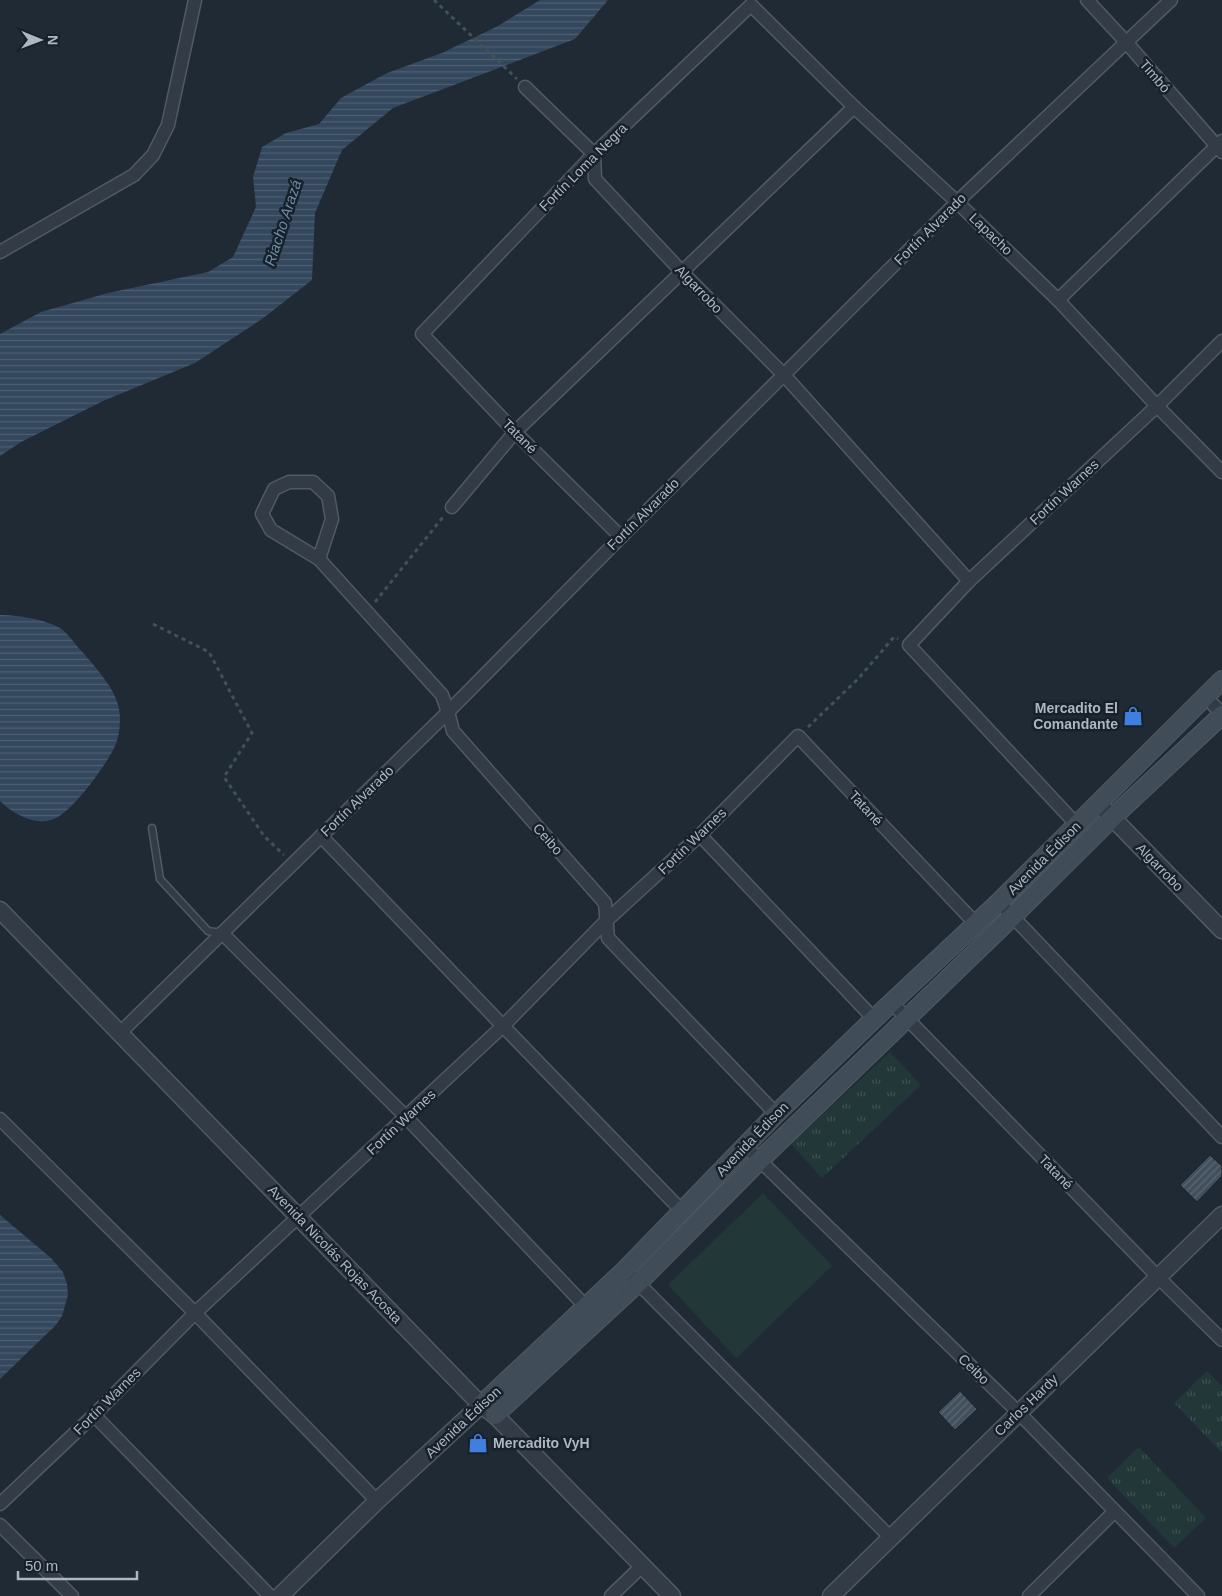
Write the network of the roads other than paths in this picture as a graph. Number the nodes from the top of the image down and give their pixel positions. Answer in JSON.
{"nodes":[{"id":1,"x":195,"y":0,"type":"edge"},
{"id":2,"x":1087,"y":0,"type":"edge"},
{"id":3,"x":1171,"y":0,"type":"edge"},
{"id":4,"x":751,"y":5,"type":"joint"},
{"id":5,"x":1126,"y":42,"type":"junction"},
{"id":6,"x":525,"y":87,"type":"road end"},
{"id":7,"x":854,"y":107,"type":"junction"},
{"id":8,"x":1220,"y":146,"type":"edge"},
{"id":9,"x":594,"y":154,"type":"junction"},
{"id":10,"x":958,"y":202,"type":"junction"},
{"id":11,"x":0,"y":252,"type":"edge"},
{"id":12,"x":681,"y":271,"type":"junction"},
{"id":13,"x":1058,"y":300,"type":"junction"},
{"id":14,"x":422,"y":334,"type":"joint"},
{"id":15,"x":1222,"y":341,"type":"edge"},
{"id":16,"x":784,"y":375,"type":"junction"},
{"id":17,"x":1156,"y":406,"type":"junction"},
{"id":18,"x":515,"y":432,"type":"junction"},
{"id":19,"x":1222,"y":472,"type":"edge"},
{"id":20,"x":452,"y":507,"type":"road end"},
{"id":21,"x":620,"y":537,"type":"junction"},
{"id":22,"x":319,"y":559,"type":"junction"},
{"id":23,"x":969,"y":581,"type":"junction"},
{"id":24,"x":1222,"y":680,"type":"edge"},
{"id":25,"x":1205,"y":696,"type":"junction"},
{"id":26,"x":448,"y":712,"type":"junction"},
{"id":27,"x":1222,"y":714,"type":"edge"},
{"id":28,"x":798,"y":736,"type":"joint"},
{"id":29,"x":1098,"y":804,"type":"junction"},
{"id":30,"x":1112,"y":818,"type":"junction"},
{"id":31,"x":1077,"y":825,"type":"junction"},
{"id":32,"x":152,"y":828,"type":"dead end"},
{"id":33,"x":700,"y":835,"type":"junction"},
{"id":34,"x":321,"y":836,"type":"junction"},
{"id":35,"x":999,"y":902,"type":"junction"},
{"id":36,"x":0,"y":910,"type":"edge"},
{"id":37,"x":1012,"y":917,"type":"junction"},
{"id":38,"x":606,"y":921,"type":"junction"},
{"id":39,"x":976,"y":924,"type":"junction"},
{"id":40,"x":1222,"y":930,"type":"edge"},
{"id":41,"x":222,"y":933,"type":"junction"},
{"id":42,"x":892,"y":1003,"type":"junction"},
{"id":43,"x":874,"y":1018,"type":"junction"},
{"id":44,"x":906,"y":1018,"type":"junction"},
{"id":45,"x":502,"y":1026,"type":"junction"},
{"id":46,"x":120,"y":1033,"type":"junction"},
{"id":47,"x":776,"y":1114,"type":"junction"},
{"id":48,"x":406,"y":1118,"type":"junction"},
{"id":49,"x":0,"y":1119,"type":"edge"},
{"id":50,"x":1222,"y":1137,"type":"edge"},
{"id":51,"x":745,"y":1146,"type":"junction"},
{"id":52,"x":760,"y":1160,"type":"junction"},
{"id":53,"x":682,"y":1211,"type":"junction"},
{"id":54,"x":1222,"y":1215,"type":"edge"},
{"id":55,"x":298,"y":1216,"type":"junction"},
{"id":56,"x":625,"y":1270,"type":"junction"},
{"id":57,"x":1158,"y":1277,"type":"junction"},
{"id":58,"x":638,"y":1283,"type":"junction"},
{"id":59,"x":586,"y":1307,"type":"junction"},
{"id":60,"x":195,"y":1312,"type":"junction"},
{"id":61,"x":1222,"y":1340,"type":"edge"},
{"id":62,"x":488,"y":1410,"type":"junction"},
{"id":63,"x":1019,"y":1413,"type":"junction"},
{"id":64,"x":94,"y":1415,"type":"junction"},
{"id":65,"x":377,"y":1501,"type":"junction"},
{"id":66,"x":0,"y":1504,"type":"edge"},
{"id":67,"x":1114,"y":1512,"type":"junction"},
{"id":68,"x":0,"y":1525,"type":"edge"},
{"id":69,"x":891,"y":1538,"type":"junction"},
{"id":70,"x":642,"y":1566,"type":"junction"},
{"id":71,"x":72,"y":1596,"type":"edge"},
{"id":72,"x":270,"y":1596,"type":"edge"},
{"id":73,"x":280,"y":1596,"type":"edge"},
{"id":74,"x":611,"y":1596,"type":"edge"},
{"id":75,"x":672,"y":1596,"type":"edge"},
{"id":76,"x":831,"y":1596,"type":"edge"},
{"id":77,"x":1029,"y":1596,"type":"edge"},
{"id":78,"x":1198,"y":1596,"type":"edge"}],
"edges":[{"from":1,"to":11,"type":"street"},
{"from":2,"to":5,"type":"street","name":"Timbó"},
{"from":3,"to":5,"type":"street","name":"Fortín Alvarado"},
{"from":4,"to":7,"type":"street","name":"Lapacho"},
{"from":4,"to":9,"type":"street","name":"Fortín Loma Negra"},
{"from":5,"to":8,"type":"street","name":"Timbó"},
{"from":5,"to":10,"type":"street","name":"Fortín Alvarado"},
{"from":6,"to":9,"type":"street"},
{"from":7,"to":10,"type":"street","name":"Lapacho"},
{"from":7,"to":12,"type":"street"},
{"from":8,"to":13,"type":"street"},
{"from":9,"to":12,"type":"street","name":"Algarrobo"},
{"from":9,"to":14,"type":"street","name":"Fortín Loma Negra"},
{"from":10,"to":13,"type":"street","name":"Lapacho"},
{"from":10,"to":16,"type":"street","name":"Fortín Alvarado"},
{"from":12,"to":16,"type":"street","name":"Algarrobo"},
{"from":12,"to":18,"type":"street"},
{"from":13,"to":17,"type":"street","name":"Lapacho"},
{"from":14,"to":18,"type":"street","name":"Tatané"},
{"from":15,"to":17,"type":"street","name":"Fortín Warnes"},
{"from":16,"to":21,"type":"street","name":"Fortín Alvarado"},
{"from":16,"to":23,"type":"street","name":"Algarrobo"},
{"from":17,"to":19,"type":"street","name":"Lapacho"},
{"from":17,"to":23,"type":"street","name":"Fortín Warnes"},
{"from":18,"to":20,"type":"street"},
{"from":18,"to":21,"type":"street","name":"Tatané"},
{"from":21,"to":26,"type":"street","name":"Fortín Alvarado"},
{"from":22,"to":22,"type":"street","name":"Ceibo"},
{"from":22,"to":26,"type":"street","name":"Ceibo"},
{"from":23,"to":31,"type":"street","name":"Fortín Warnes"},
{"from":24,"to":25,"type":"main road","name":"Avenida Édison"},
{"from":25,"to":27,"type":"street"},
{"from":25,"to":29,"type":"main road","name":"Avenida Édison"},
{"from":26,"to":34,"type":"street","name":"Fortín Alvarado"},
{"from":26,"to":38,"type":"street","name":"Ceibo"},
{"from":27,"to":30,"type":"main road","name":"Avenida Édison"},
{"from":28,"to":33,"type":"street","name":"Fortín Warnes"},
{"from":28,"to":39,"type":"street","name":"Tatané"},
{"from":29,"to":30,"type":"street","name":"Algarrobo"},
{"from":29,"to":31,"type":"main road","name":"Avenida Édison"},
{"from":30,"to":37,"type":"main road","name":"Avenida Édison"},
{"from":30,"to":40,"type":"street","name":"Algarrobo"},
{"from":31,"to":35,"type":"main road","name":"Avenida Édison"},
{"from":32,"to":41,"type":"lane"},
{"from":33,"to":38,"type":"street","name":"Fortín Warnes"},
{"from":33,"to":43,"type":"street"},
{"from":34,"to":41,"type":"street","name":"Fortín Alvarado"},
{"from":34,"to":45,"type":"street"},
{"from":35,"to":37,"type":"street"},
{"from":35,"to":39,"type":"main road","name":"Avenida Édison"},
{"from":36,"to":46,"type":"street","name":"Avenida Nicolás Rojas Acosta"},
{"from":37,"to":44,"type":"main road","name":"Avenida Édison"},
{"from":37,"to":50,"type":"street"},
{"from":38,"to":45,"type":"street","name":"Fortín Warnes"},
{"from":38,"to":47,"type":"street","name":"Ceibo"},
{"from":39,"to":42,"type":"main road","name":"Avenida Édison"},
{"from":41,"to":46,"type":"street","name":"Fortín Alvarado"},
{"from":41,"to":48,"type":"street"},
{"from":42,"to":43,"type":"main road","name":"Avenida Édison"},
{"from":42,"to":44,"type":"street","name":"Tatané"},
{"from":43,"to":47,"type":"main road","name":"Avenida Édison"},
{"from":44,"to":52,"type":"main road","name":"Avenida Édison"},
{"from":44,"to":57,"type":"street","name":"Tatané"},
{"from":45,"to":48,"type":"street","name":"Fortín Warnes"},
{"from":45,"to":53,"type":"street"},
{"from":46,"to":55,"type":"street","name":"Avenida Nicolás Rojas Acosta"},
{"from":47,"to":51,"type":"main road","name":"Avenida Édison"},
{"from":48,"to":55,"type":"street","name":"Fortín Warnes"},
{"from":48,"to":59,"type":"street"},
{"from":49,"to":60,"type":"street"},
{"from":51,"to":52,"type":"street","name":"Ceibo"},
{"from":51,"to":53,"type":"main road","name":"Avenida Édison"},
{"from":52,"to":58,"type":"main road","name":"Avenida Édison"},
{"from":52,"to":63,"type":"street","name":"Ceibo"},
{"from":53,"to":56,"type":"main road","name":"Avenida Édison"},
{"from":54,"to":57,"type":"street","name":"Carlos Hardy"},
{"from":55,"to":60,"type":"street","name":"Fortín Warnes"},
{"from":55,"to":62,"type":"street","name":"Avenida Nicolás Rojas Acosta"},
{"from":56,"to":58,"type":"street"},
{"from":56,"to":59,"type":"main road","name":"Avenida Édison"},
{"from":57,"to":61,"type":"street","name":"Tatané"},
{"from":57,"to":63,"type":"street","name":"Carlos Hardy"},
{"from":58,"to":62,"type":"main road","name":"Avenida Édison"},
{"from":58,"to":69,"type":"street"},
{"from":59,"to":62,"type":"main road","name":"Avenida Édison"},
{"from":60,"to":64,"type":"street","name":"Fortín Warnes"},
{"from":60,"to":65,"type":"street"},
{"from":62,"to":65,"type":"street","name":"Avenida Édison"},
{"from":62,"to":70,"type":"street","name":"Avenida Nicolás Rojas Acosta"},
{"from":63,"to":67,"type":"street","name":"Ceibo"},
{"from":63,"to":69,"type":"street","name":"Carlos Hardy"},
{"from":64,"to":66,"type":"street","name":"Fortín Warnes"},
{"from":64,"to":72,"type":"street"},
{"from":65,"to":73,"type":"street","name":"Avenida Édison"},
{"from":67,"to":77,"type":"street"},
{"from":67,"to":78,"type":"street","name":"Ceibo"},
{"from":68,"to":71,"type":"street"},
{"from":69,"to":76,"type":"street","name":"Carlos Hardy"},
{"from":70,"to":74,"type":"street"},
{"from":70,"to":75,"type":"street","name":"Avenida Nicolás Rojas Acosta"}]}
